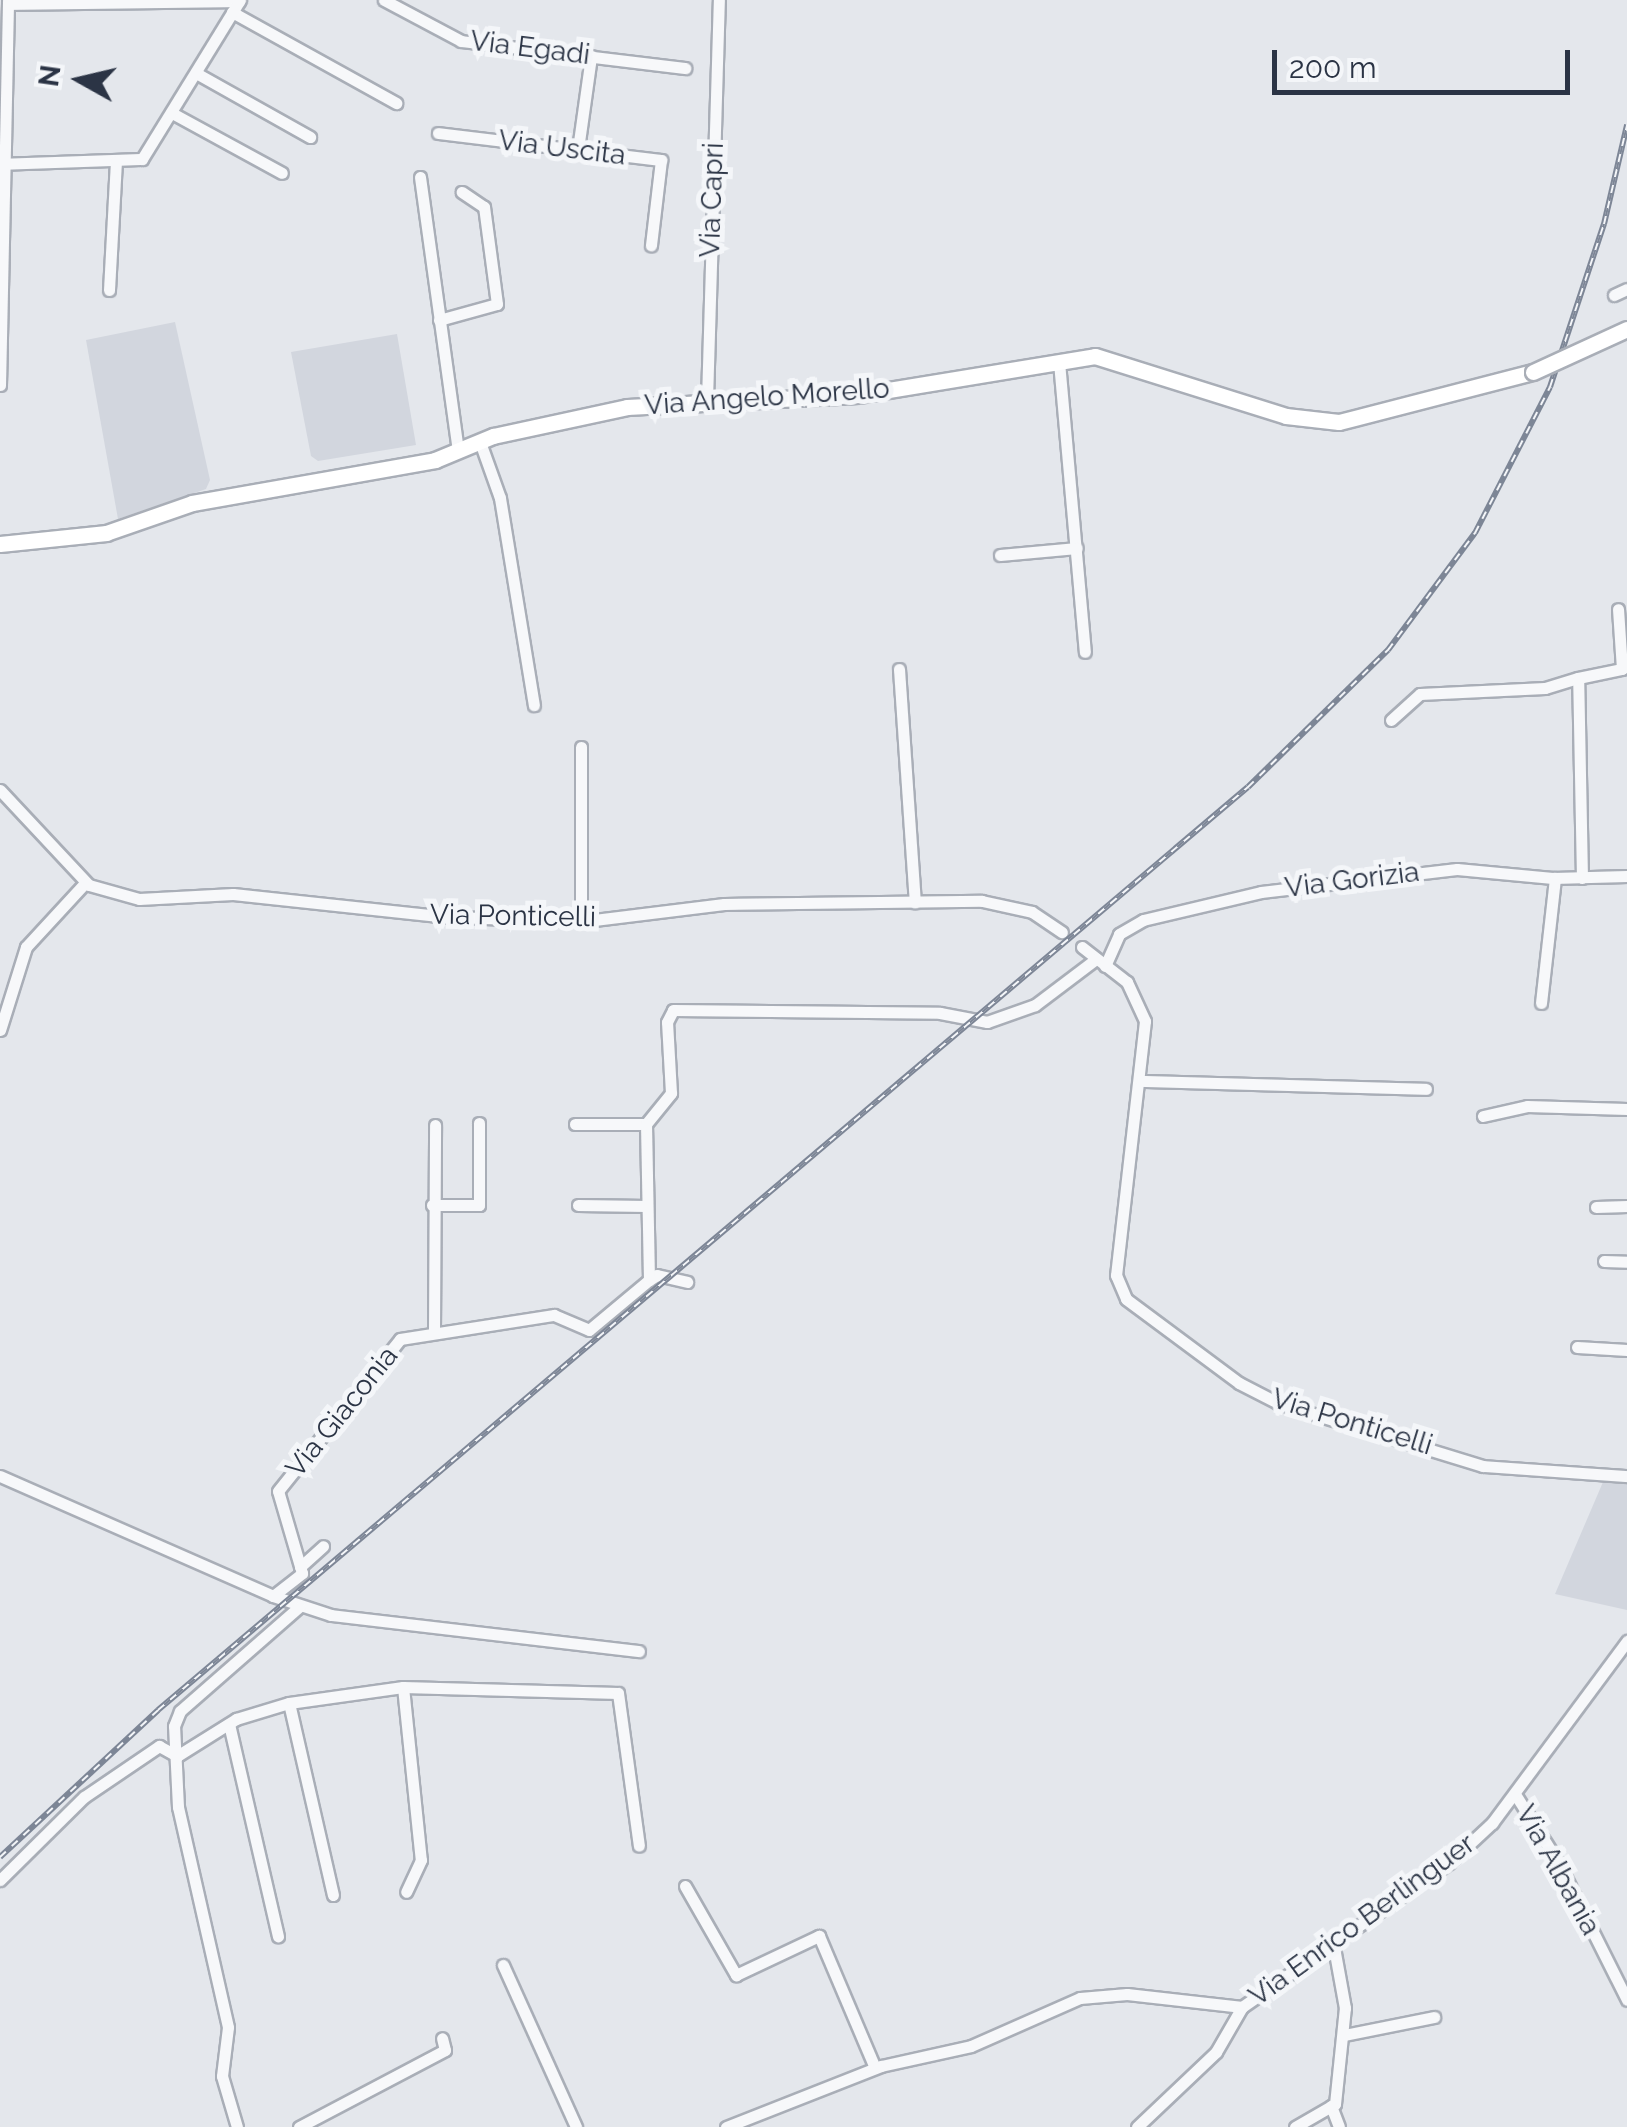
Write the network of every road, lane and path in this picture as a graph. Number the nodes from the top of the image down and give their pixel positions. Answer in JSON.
{"nodes":[{"id":1,"x":384,"y":0,"type":"edge"},
{"id":2,"x":719,"y":0,"type":"edge"},
{"id":3,"x":8,"y":2,"type":"edge"},
{"id":4,"x":237,"y":4,"type":"edge"},
{"id":5,"x":591,"y":56,"type":"junction"},
{"id":6,"x":685,"y":68,"type":"dead end"},
{"id":7,"x":196,"y":73,"type":"junction"},
{"id":8,"x":396,"y":103,"type":"dead end"},
{"id":9,"x":172,"y":113,"type":"junction"},
{"id":10,"x":438,"y":133,"type":"dead end"},
{"id":11,"x":310,"y":137,"type":"dead end"},
{"id":12,"x":578,"y":149,"type":"junction"},
{"id":13,"x":116,"y":160,"type":"junction"},
{"id":14,"x":2,"y":164,"type":"edge"},
{"id":15,"x":282,"y":174,"type":"dead end"},
{"id":16,"x":420,"y":177,"type":"dead end"},
{"id":17,"x":462,"y":192,"type":"dead end"},
{"id":18,"x":651,"y":245,"type":"dead end"},
{"id":19,"x":1627,"y":289,"type":"edge"},
{"id":20,"x":110,"y":290,"type":"dead end"},
{"id":21,"x":1614,"y":295,"type":"dead end"},
{"id":22,"x":439,"y":320,"type":"junction"},
{"id":23,"x":1627,"y":329,"type":"edge"},
{"id":24,"x":1059,"y":362,"type":"junction"},
{"id":25,"x":0,"y":385,"type":"edge"},
{"id":26,"x":708,"y":400,"type":"junction"},
{"id":27,"x":480,"y":442,"type":"junction"},
{"id":28,"x":458,"y":451,"type":"junction"},
{"id":29,"x":0,"y":544,"type":"edge"},
{"id":30,"x":1076,"y":548,"type":"junction"},
{"id":31,"x":1000,"y":555,"type":"dead end"},
{"id":32,"x":1618,"y":609,"type":"dead end"},
{"id":33,"x":1085,"y":652,"type":"dead end"},
{"id":34,"x":899,"y":670,"type":"dead end"},
{"id":35,"x":1578,"y":678,"type":"junction"},
{"id":36,"x":534,"y":705,"type":"dead end"},
{"id":37,"x":1391,"y":720,"type":"dead end"},
{"id":38,"x":582,"y":747,"type":"dead end"},
{"id":39,"x":0,"y":790,"type":"edge"},
{"id":40,"x":1627,"y":876,"type":"edge"},
{"id":41,"x":1555,"y":878,"type":"junction"},
{"id":42,"x":1582,"y":878,"type":"junction"},
{"id":43,"x":86,"y":882,"type":"junction"},
{"id":44,"x":915,"y":902,"type":"junction"},
{"id":45,"x":580,"y":921,"type":"junction"},
{"id":46,"x":1062,"y":932,"type":"dead end"},
{"id":47,"x":1082,"y":947,"type":"dead end"},
{"id":48,"x":1100,"y":962,"type":"junction"},
{"id":49,"x":1541,"y":1003,"type":"dead end"},
{"id":50,"x":0,"y":1030,"type":"edge"},
{"id":51,"x":1142,"y":1081,"type":"junction"},
{"id":52,"x":1426,"y":1090,"type":"dead end"},
{"id":53,"x":1627,"y":1109,"type":"edge"},
{"id":54,"x":1483,"y":1116,"type":"dead end"},
{"id":55,"x":479,"y":1123,"type":"dead end"},
{"id":56,"x":436,"y":1124,"type":"dead end"},
{"id":57,"x":575,"y":1124,"type":"dead end"},
{"id":58,"x":646,"y":1124,"type":"junction"},
{"id":59,"x":432,"y":1205,"type":"junction"},
{"id":60,"x":578,"y":1205,"type":"dead end"},
{"id":61,"x":648,"y":1206,"type":"junction"},
{"id":62,"x":1627,"y":1206,"type":"edge"},
{"id":63,"x":1596,"y":1207,"type":"dead end"},
{"id":64,"x":1604,"y":1260,"type":"dead end"},
{"id":65,"x":1627,"y":1262,"type":"edge"},
{"id":66,"x":650,"y":1280,"type":"junction"},
{"id":67,"x":687,"y":1282,"type":"dead end"},
{"id":68,"x":434,"y":1332,"type":"junction"},
{"id":69,"x":1577,"y":1347,"type":"dead end"},
{"id":70,"x":1627,"y":1350,"type":"edge"},
{"id":71,"x":0,"y":1476,"type":"edge"},
{"id":72,"x":1627,"y":1476,"type":"edge"},
{"id":73,"x":323,"y":1546,"type":"dead end"},
{"id":74,"x":300,"y":1567,"type":"junction"},
{"id":75,"x":273,"y":1596,"type":"junction"},
{"id":76,"x":300,"y":1607,"type":"junction"},
{"id":77,"x":1627,"y":1640,"type":"edge"},
{"id":78,"x":638,"y":1651,"type":"dead end"},
{"id":79,"x":403,"y":1687,"type":"junction"},
{"id":80,"x":289,"y":1702,"type":"junction"},
{"id":81,"x":229,"y":1724,"type":"junction"},
{"id":82,"x":177,"y":1756,"type":"junction"},
{"id":83,"x":1515,"y":1794,"type":"junction"},
{"id":84,"x":639,"y":1846,"type":"dead end"},
{"id":85,"x":0,"y":1880,"type":"edge"},
{"id":86,"x":685,"y":1886,"type":"dead end"},
{"id":87,"x":406,"y":1892,"type":"dead end"},
{"id":88,"x":333,"y":1895,"type":"dead end"},
{"id":89,"x":278,"y":1936,"type":"dead end"},
{"id":90,"x":1334,"y":1942,"type":"junction"},
{"id":91,"x":504,"y":1965,"type":"dead end"},
{"id":92,"x":1621,"y":1975,"type":"edge"},
{"id":93,"x":1627,"y":2000,"type":"edge"},
{"id":94,"x":1242,"y":2008,"type":"junction"},
{"id":95,"x":1434,"y":2017,"type":"dead end"},
{"id":96,"x":1344,"y":2034,"type":"junction"},
{"id":97,"x":442,"y":2038,"type":"dead end"},
{"id":98,"x":875,"y":2068,"type":"junction"},
{"id":99,"x":1331,"y":2106,"type":"junction"},
{"id":100,"x":237,"y":2127,"type":"edge"},
{"id":101,"x":298,"y":2127,"type":"edge"},
{"id":102,"x":576,"y":2127,"type":"edge"},
{"id":103,"x":726,"y":2127,"type":"edge"},
{"id":104,"x":1137,"y":2127,"type":"edge"},
{"id":105,"x":1295,"y":2127,"type":"edge"},
{"id":106,"x":1338,"y":2127,"type":"edge"}],
"edges":[{"from":1,"to":5,"type":"street","name":"Via Egadi"},
{"from":2,"to":26,"type":"street","name":"Via Capri"},
{"from":3,"to":4,"type":"street"},
{"from":3,"to":14,"type":"street"},
{"from":4,"to":7,"type":"street"},
{"from":4,"to":8,"type":"street"},
{"from":5,"to":6,"type":"street","name":"Via Egadi"},
{"from":5,"to":12,"type":"street"},
{"from":7,"to":9,"type":"street"},
{"from":7,"to":11,"type":"street"},
{"from":9,"to":13,"type":"street"},
{"from":9,"to":15,"type":"street"},
{"from":10,"to":12,"type":"street","name":"Via Uscita"},
{"from":12,"to":18,"type":"street","name":"Via Uscita"},
{"from":13,"to":14,"type":"street"},
{"from":13,"to":20,"type":"street"},
{"from":14,"to":25,"type":"street"},
{"from":16,"to":22,"type":"street"},
{"from":17,"to":22,"type":"street"},
{"from":19,"to":21,"type":"street"},
{"from":22,"to":28,"type":"street"},
{"from":23,"to":24,"type":"street","name":"Via Angelo Morello","bridge":true},
{"from":24,"to":26,"type":"street","name":"Via Angelo Morello"},
{"from":24,"to":30,"type":"street"},
{"from":26,"to":27,"type":"street","name":"Via Angelo Morello"},
{"from":27,"to":28,"type":"street","name":"Via Angelo Morello"},
{"from":27,"to":36,"type":"street"},
{"from":28,"to":29,"type":"street","name":"Via Angelo Morello"},
{"from":30,"to":31,"type":"street"},
{"from":30,"to":33,"type":"street"},
{"from":32,"to":35,"type":"street"},
{"from":34,"to":44,"type":"street"},
{"from":35,"to":37,"type":"street"},
{"from":35,"to":42,"type":"street"},
{"from":38,"to":45,"type":"street"},
{"from":39,"to":43,"type":"street","name":"Via Ponticelli"},
{"from":40,"to":42,"type":"street","name":"Via Gorizia"},
{"from":41,"to":42,"type":"street","name":"Via Gorizia"},
{"from":41,"to":48,"type":"street","name":"Via Gorizia"},
{"from":41,"to":49,"type":"street"},
{"from":43,"to":45,"type":"street","name":"Via Ponticelli"},
{"from":43,"to":50,"type":"street"},
{"from":44,"to":45,"type":"street","name":"Via Ponticelli"},
{"from":44,"to":46,"type":"street","name":"Via Ponticelli"},
{"from":47,"to":48,"type":"street","name":"Via Ponticelli"},
{"from":48,"to":51,"type":"street","name":"Via Ponticelli"},
{"from":48,"to":58,"type":"street","name":"Via Gorizia"},
{"from":51,"to":52,"type":"street"},
{"from":51,"to":72,"type":"street","name":"Via Ponticelli"},
{"from":53,"to":54,"type":"street"},
{"from":55,"to":59,"type":"street"},
{"from":56,"to":59,"type":"street"},
{"from":57,"to":58,"type":"street"},
{"from":58,"to":61,"type":"street"},
{"from":59,"to":68,"type":"street"},
{"from":60,"to":61,"type":"street"},
{"from":61,"to":66,"type":"street"},
{"from":62,"to":63,"type":"street"},
{"from":64,"to":65,"type":"street"},
{"from":66,"to":67,"type":"street"},
{"from":66,"to":68,"type":"street","name":"Via Giaconia"},
{"from":68,"to":74,"type":"street","name":"Via Giaconia"},
{"from":69,"to":70,"type":"street"},
{"from":71,"to":75,"type":"street"},
{"from":73,"to":74,"type":"street"},
{"from":74,"to":75,"type":"street"},
{"from":75,"to":76,"type":"street"},
{"from":76,"to":78,"type":"street"},
{"from":76,"to":82,"type":"street"},
{"from":77,"to":83,"type":"street","name":"Via Enrico Berlinguer"},
{"from":79,"to":80,"type":"street"},
{"from":79,"to":84,"type":"street"},
{"from":79,"to":87,"type":"street"},
{"from":80,"to":81,"type":"street"},
{"from":80,"to":88,"type":"street"},
{"from":81,"to":82,"type":"street"},
{"from":81,"to":89,"type":"street"},
{"from":82,"to":85,"type":"street"},
{"from":82,"to":100,"type":"street"},
{"from":83,"to":90,"type":"street","name":"Via Enrico Berlinguer"},
{"from":83,"to":92,"type":"street","name":"Via Albania"},
{"from":86,"to":98,"type":"street"},
{"from":90,"to":94,"type":"street","name":"Via Enrico Berlinguer"},
{"from":90,"to":96,"type":"street"},
{"from":91,"to":102,"type":"street"},
{"from":92,"to":93,"type":"street","name":"Via Albania"},
{"from":94,"to":98,"type":"street","name":"Via Enrico Berlinguer"},
{"from":94,"to":104,"type":"street"},
{"from":95,"to":96,"type":"street"},
{"from":96,"to":99,"type":"street"},
{"from":97,"to":101,"type":"street"},
{"from":98,"to":103,"type":"street","name":"Via Enrico Berlinguer"},
{"from":99,"to":105,"type":"street"},
{"from":99,"to":106,"type":"street"}]}
